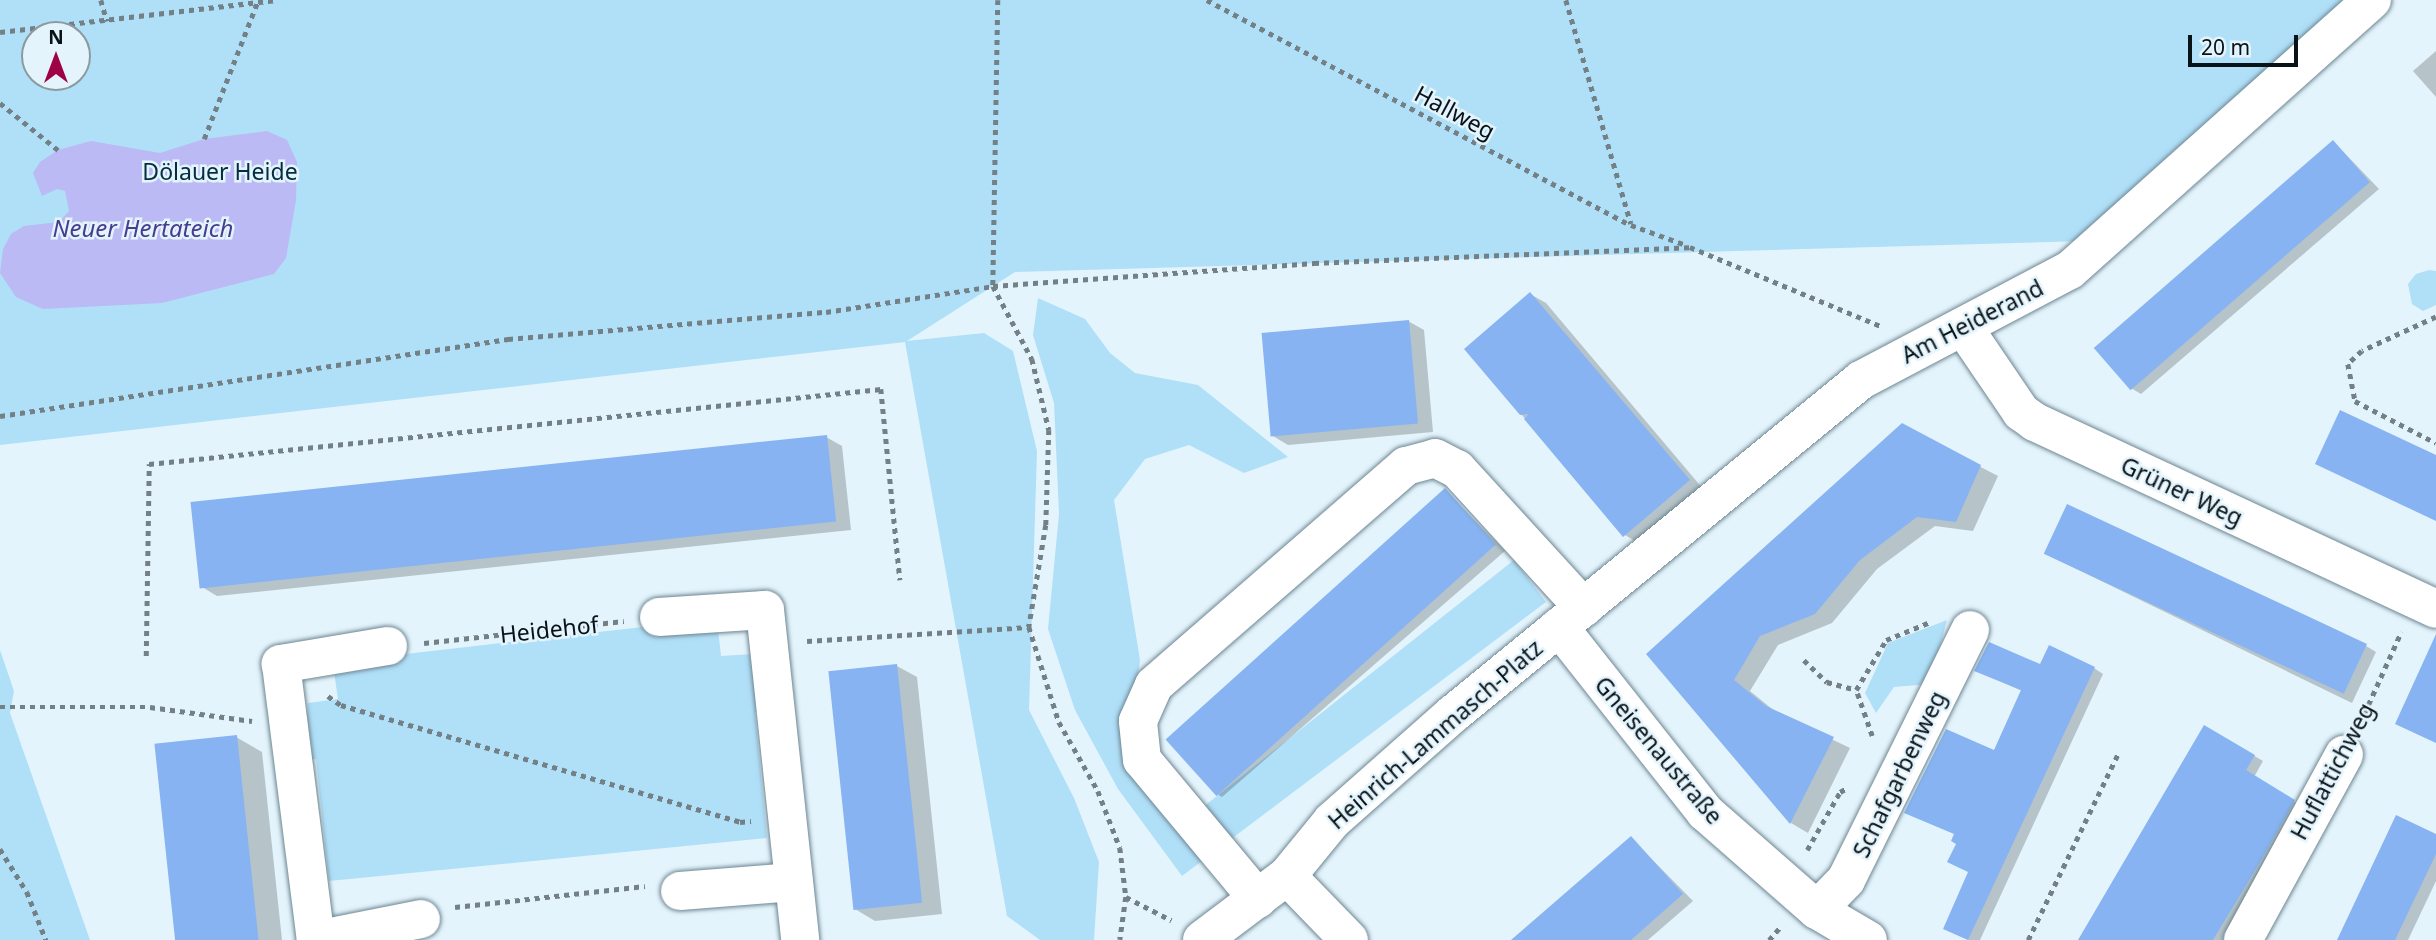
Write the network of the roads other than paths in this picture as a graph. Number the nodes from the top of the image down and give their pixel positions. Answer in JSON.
{"nodes":[{"id":1,"x":2372,"y":0,"type":"edge"},
{"id":2,"x":1964,"y":328,"type":"junction"},
{"id":3,"x":2426,"y":604,"type":"edge"},
{"id":4,"x":659,"y":617,"type":"road end"},
{"id":5,"x":1572,"y":617,"type":"junction"},
{"id":6,"x":1970,"y":630,"type":"dead end"},
{"id":7,"x":388,"y":646,"type":"road end"},
{"id":8,"x":2344,"y":755,"type":"road end"},
{"id":9,"x":794,"y":883,"type":"junction"},
{"id":10,"x":1272,"y":887,"type":"junction"},
{"id":11,"x":680,"y":891,"type":"road end"},
{"id":12,"x":1817,"y":910,"type":"junction"},
{"id":13,"x":421,"y":919,"type":"road end"},
{"id":14,"x":1204,"y":939,"type":"edge"},
{"id":15,"x":316,"y":940,"type":"edge"},
{"id":16,"x":800,"y":940,"type":"edge"},
{"id":17,"x":1349,"y":940,"type":"edge"},
{"id":18,"x":1868,"y":940,"type":"edge"},
{"id":19,"x":2243,"y":940,"type":"edge"}],
"edges":[{"from":1,"to":2,"type":"street","name":"Am Heiderand"},
{"from":2,"to":3,"type":"street","name":"Grüner Weg"},
{"from":2,"to":5,"type":"street","name":"Am Heiderand"},
{"from":4,"to":9,"type":"street"},
{"from":5,"to":10,"type":"street","name":"Heinrich-Lammasch-Platz"},
{"from":5,"to":10,"type":"street","name":"Gneisenaustraße"},
{"from":5,"to":12,"type":"street","name":"Gneisenaustraße"},
{"from":6,"to":12,"type":"street","name":"Schafgarbenweg"},
{"from":7,"to":15,"type":"street"},
{"from":8,"to":19,"type":"street","name":"Huflattichweg"},
{"from":9,"to":11,"type":"street"},
{"from":9,"to":16,"type":"street"},
{"from":10,"to":14,"type":"street","name":"Heinrich-Lammasch-Platz"},
{"from":10,"to":17,"type":"street","name":"Gneisenaustraße"},
{"from":12,"to":18,"type":"street","name":"Gneisenaustraße"},
{"from":13,"to":15,"type":"street"}]}
